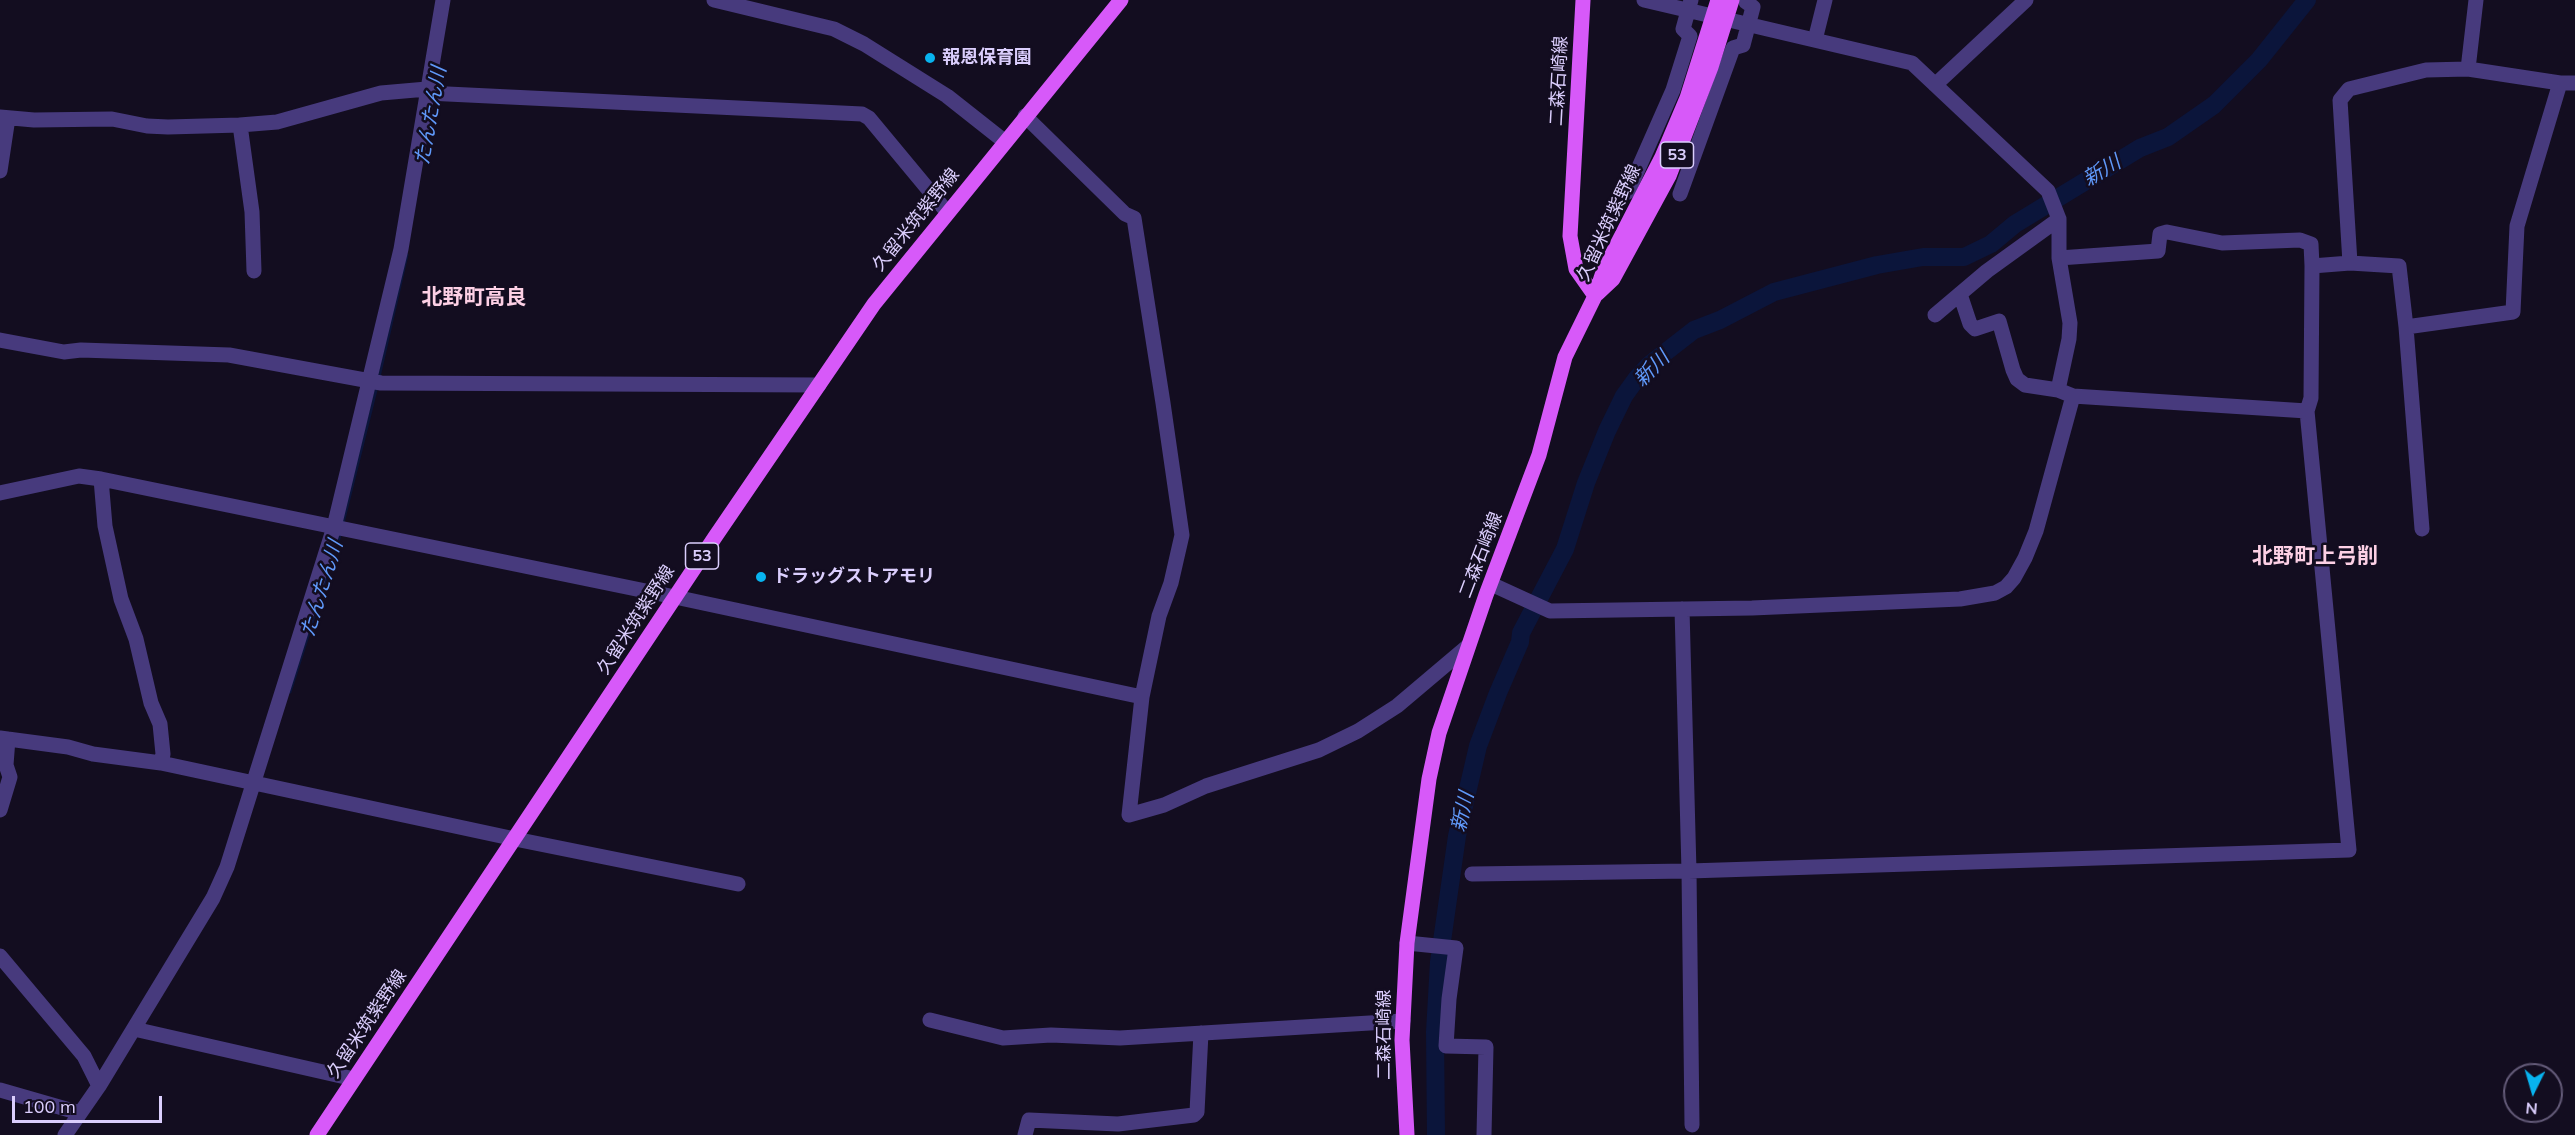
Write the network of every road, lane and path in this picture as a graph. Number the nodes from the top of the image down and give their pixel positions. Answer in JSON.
{"nodes":[{"id":1,"x":443,"y":0,"type":"edge"},
{"id":2,"x":714,"y":0,"type":"edge"},
{"id":3,"x":1121,"y":0,"type":"edge"},
{"id":4,"x":1583,"y":0,"type":"edge"},
{"id":5,"x":1644,"y":0,"type":"edge"},
{"id":6,"x":1718,"y":0,"type":"edge"},
{"id":7,"x":1732,"y":0,"type":"edge"},
{"id":8,"x":1746,"y":0,"type":"edge"},
{"id":9,"x":1825,"y":0,"type":"edge"},
{"id":10,"x":2026,"y":0,"type":"edge"},
{"id":11,"x":2476,"y":0,"type":"edge"},
{"id":12,"x":1690,"y":5,"type":"edge"},
{"id":13,"x":1719,"y":19,"type":"junction"},
{"id":14,"x":1748,"y":26,"type":"junction"},
{"id":15,"x":1815,"y":40,"type":"junction"},
{"id":16,"x":2468,"y":69,"type":"junction"},
{"id":17,"x":2568,"y":83,"type":"edge"},
{"id":18,"x":1935,"y":85,"type":"junction"},
{"id":19,"x":427,"y":91,"type":"junction"},
{"id":20,"x":1024,"y":116,"type":"junction"},
{"id":21,"x":4,"y":118,"type":"edge"},
{"id":22,"x":240,"y":125,"type":"junction"},
{"id":23,"x":1004,"y":141,"type":"junction"},
{"id":24,"x":0,"y":171,"type":"edge"},
{"id":25,"x":1628,"y":192,"type":"dead end"},
{"id":26,"x":1680,"y":194,"type":"dead end"},
{"id":27,"x":947,"y":212,"type":"junction"},
{"id":28,"x":2058,"y":219,"type":"junction"},
{"id":29,"x":2059,"y":258,"type":"junction"},
{"id":30,"x":2350,"y":263,"type":"junction"},
{"id":31,"x":2312,"y":266,"type":"junction"},
{"id":32,"x":255,"y":271,"type":"dead end"},
{"id":33,"x":1960,"y":294,"type":"junction"},
{"id":34,"x":1594,"y":296,"type":"junction"},
{"id":35,"x":1935,"y":315,"type":"dead end"},
{"id":36,"x":2406,"y":327,"type":"junction"},
{"id":37,"x":0,"y":340,"type":"edge"},
{"id":38,"x":375,"y":383,"type":"junction"},
{"id":39,"x":819,"y":385,"type":"junction"},
{"id":40,"x":2058,"y":390,"type":"junction"},
{"id":41,"x":2073,"y":396,"type":"junction"},
{"id":42,"x":2307,"y":411,"type":"junction"},
{"id":43,"x":101,"y":479,"type":"junction"},
{"id":44,"x":0,"y":493,"type":"edge"},
{"id":45,"x":339,"y":529,"type":"junction"},
{"id":46,"x":2422,"y":529,"type":"dead end"},
{"id":47,"x":1491,"y":585,"type":"junction"},
{"id":48,"x":675,"y":597,"type":"junction"},
{"id":49,"x":1682,"y":609,"type":"junction"},
{"id":50,"x":1468,"y":646,"type":"junction"},
{"id":51,"x":1142,"y":697,"type":"junction"},
{"id":52,"x":4,"y":739,"type":"edge"},
{"id":53,"x":161,"y":763,"type":"junction"},
{"id":54,"x":258,"y":784,"type":"junction"},
{"id":55,"x":0,"y":810,"type":"edge"},
{"id":56,"x":515,"y":839,"type":"junction"},
{"id":57,"x":1689,"y":871,"type":"junction"},
{"id":58,"x":1472,"y":874,"type":"dead end"},
{"id":59,"x":738,"y":884,"type":"dead end"},
{"id":60,"x":1407,"y":943,"type":"junction"},
{"id":61,"x":0,"y":956,"type":"edge"},
{"id":62,"x":930,"y":1020,"type":"dead end"},
{"id":63,"x":1403,"y":1021,"type":"junction"},
{"id":64,"x":138,"y":1030,"type":"junction"},
{"id":65,"x":1201,"y":1033,"type":"junction"},
{"id":66,"x":354,"y":1079,"type":"junction"},
{"id":67,"x":99,"y":1086,"type":"junction"},
{"id":68,"x":0,"y":1090,"type":"edge"},
{"id":69,"x":80,"y":1113,"type":"junction"},
{"id":70,"x":1692,"y":1125,"type":"dead end"},
{"id":71,"x":65,"y":1135,"type":"edge"},
{"id":72,"x":317,"y":1135,"type":"edge"},
{"id":73,"x":1025,"y":1135,"type":"edge"},
{"id":74,"x":1407,"y":1135,"type":"edge"},
{"id":75,"x":1484,"y":1135,"type":"edge"}],
"edges":[{"from":1,"to":19,"type":"street"},
{"from":2,"to":23,"type":"street"},
{"from":3,"to":20,"type":"main road","name":"久留米筑紫野線","number":"53"},
{"from":4,"to":34,"type":"main road","name":"二森石崎線"},
{"from":5,"to":12,"type":"street"},
{"from":6,"to":13,"type":"main road","name":"久留米筑紫野線","number":"53"},
{"from":7,"to":13,"type":"main road","name":"久留米筑紫野線","number":"53"},
{"from":8,"to":14,"type":"street"},
{"from":9,"to":15,"type":"street"},
{"from":10,"to":18,"type":"street"},
{"from":11,"to":16,"type":"street"},
{"from":12,"to":13,"type":"street"},
{"from":12,"to":25,"type":"street"},
{"from":13,"to":14,"type":"street"},
{"from":13,"to":34,"type":"main road","name":"久留米筑紫野線","number":"53"},
{"from":14,"to":15,"type":"street"},
{"from":14,"to":26,"type":"street"},
{"from":15,"to":18,"type":"street"},
{"from":16,"to":17,"type":"street"},
{"from":16,"to":30,"type":"street"},
{"from":17,"to":36,"type":"street"},
{"from":18,"to":28,"type":"street"},
{"from":19,"to":22,"type":"street"},
{"from":19,"to":27,"type":"street"},
{"from":19,"to":38,"type":"street"},
{"from":20,"to":23,"type":"main road","name":"久留米筑紫野線","number":"53"},
{"from":20,"to":51,"type":"street"},
{"from":21,"to":22,"type":"street"},
{"from":21,"to":24,"type":"street"},
{"from":22,"to":32,"type":"street"},
{"from":23,"to":27,"type":"main road","name":"久留米筑紫野線","number":"53"},
{"from":27,"to":39,"type":"main road","name":"久留米筑紫野線","number":"53"},
{"from":28,"to":29,"type":"street"},
{"from":28,"to":33,"type":"street"},
{"from":29,"to":31,"type":"street"},
{"from":29,"to":40,"type":"street"},
{"from":30,"to":31,"type":"street"},
{"from":30,"to":36,"type":"street"},
{"from":31,"to":42,"type":"street"},
{"from":33,"to":35,"type":"street"},
{"from":33,"to":40,"type":"street"},
{"from":34,"to":47,"type":"main road","name":"二森石崎線"},
{"from":36,"to":46,"type":"street"},
{"from":37,"to":38,"type":"street"},
{"from":38,"to":39,"type":"street"},
{"from":38,"to":45,"type":"street"},
{"from":39,"to":48,"type":"main road","name":"久留米筑紫野線","number":"53"},
{"from":40,"to":41,"type":"street"},
{"from":41,"to":42,"type":"street"},
{"from":41,"to":49,"type":"street"},
{"from":42,"to":57,"type":"street"},
{"from":43,"to":44,"type":"street"},
{"from":43,"to":45,"type":"street"},
{"from":43,"to":53,"type":"street"},
{"from":45,"to":48,"type":"street"},
{"from":45,"to":54,"type":"street"},
{"from":47,"to":49,"type":"street"},
{"from":47,"to":50,"type":"main road","name":"二森石崎線"},
{"from":48,"to":51,"type":"street"},
{"from":48,"to":56,"type":"main road","name":"久留米筑紫野線","number":"53"},
{"from":49,"to":57,"type":"street"},
{"from":50,"to":51,"type":"street"},
{"from":50,"to":60,"type":"main road","name":"二森石崎線"},
{"from":52,"to":53,"type":"street"},
{"from":52,"to":55,"type":"street"},
{"from":53,"to":54,"type":"street"},
{"from":54,"to":56,"type":"street"},
{"from":54,"to":64,"type":"street"},
{"from":56,"to":59,"type":"street"},
{"from":56,"to":66,"type":"main road","name":"久留米筑紫野線","number":"53"},
{"from":57,"to":58,"type":"street"},
{"from":57,"to":70,"type":"street"},
{"from":60,"to":63,"type":"main road","name":"二森石崎線"},
{"from":60,"to":75,"type":"street"},
{"from":61,"to":67,"type":"street"},
{"from":62,"to":65,"type":"street"},
{"from":63,"to":65,"type":"street"},
{"from":63,"to":74,"type":"main road","name":"二森石崎線"},
{"from":64,"to":66,"type":"street"},
{"from":64,"to":67,"type":"street"},
{"from":65,"to":73,"type":"street"},
{"from":66,"to":72,"type":"main road","name":"久留米筑紫野線","number":"53"},
{"from":67,"to":69,"type":"street"},
{"from":68,"to":69,"type":"street"},
{"from":69,"to":71,"type":"street"}]}
